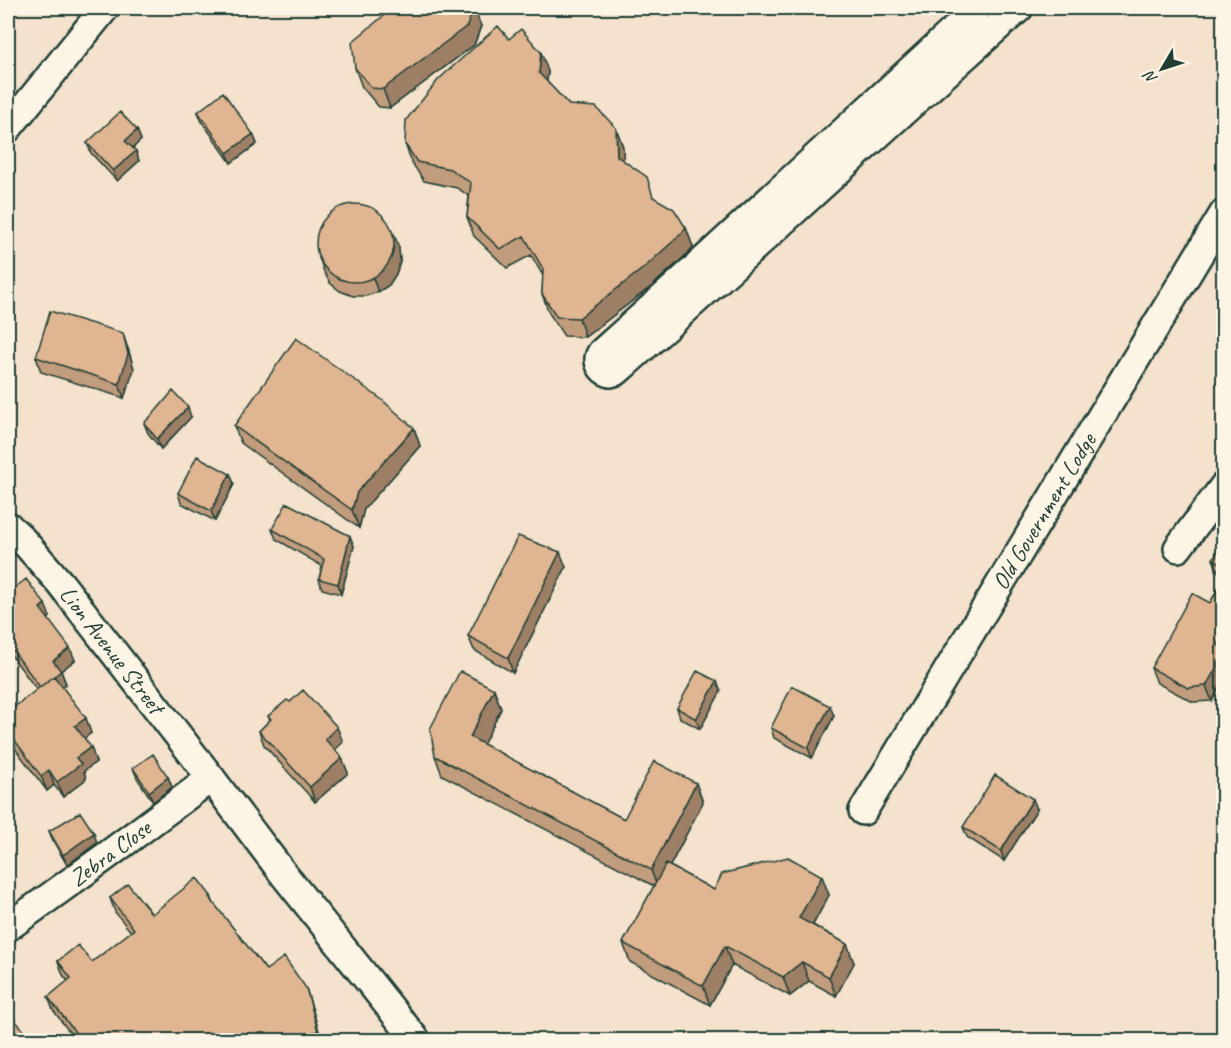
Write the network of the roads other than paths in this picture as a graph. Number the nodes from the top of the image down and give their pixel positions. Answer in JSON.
{"nodes":[{"id":1,"x":105,"y":8,"type":"edge"},
{"id":2,"x":978,"y":8,"type":"edge"},
{"id":3,"x":1020,"y":8,"type":"edge"},
{"id":4,"x":8,"y":128,"type":"edge"},
{"id":5,"x":826,"y":165,"type":"junction"},
{"id":6,"x":1224,"y":213,"type":"edge"},
{"id":7,"x":1224,"y":486,"type":"edge"},
{"id":8,"x":8,"y":526,"type":"edge"},
{"id":9,"x":1178,"y":548,"type":"dead end"},
{"id":10,"x":211,"y":778,"type":"junction"},
{"id":11,"x":863,"y":811,"type":"dead end"},
{"id":12,"x":8,"y":927,"type":"edge"},
{"id":13,"x":416,"y":1041,"type":"edge"}],
"edges":[{"from":1,"to":4,"type":"street"},
{"from":2,"to":5,"type":"street"},
{"from":3,"to":5,"type":"street"},
{"from":5,"to":5,"type":"street"},
{"from":6,"to":11,"type":"street","name":"Old Government Lodge"},
{"from":7,"to":9,"type":"street"},
{"from":8,"to":10,"type":"street","name":"Lion Avenue Street"},
{"from":10,"to":12,"type":"street","name":"Zebra Close"},
{"from":10,"to":13,"type":"street","name":"Lion Avenue Street"}]}
